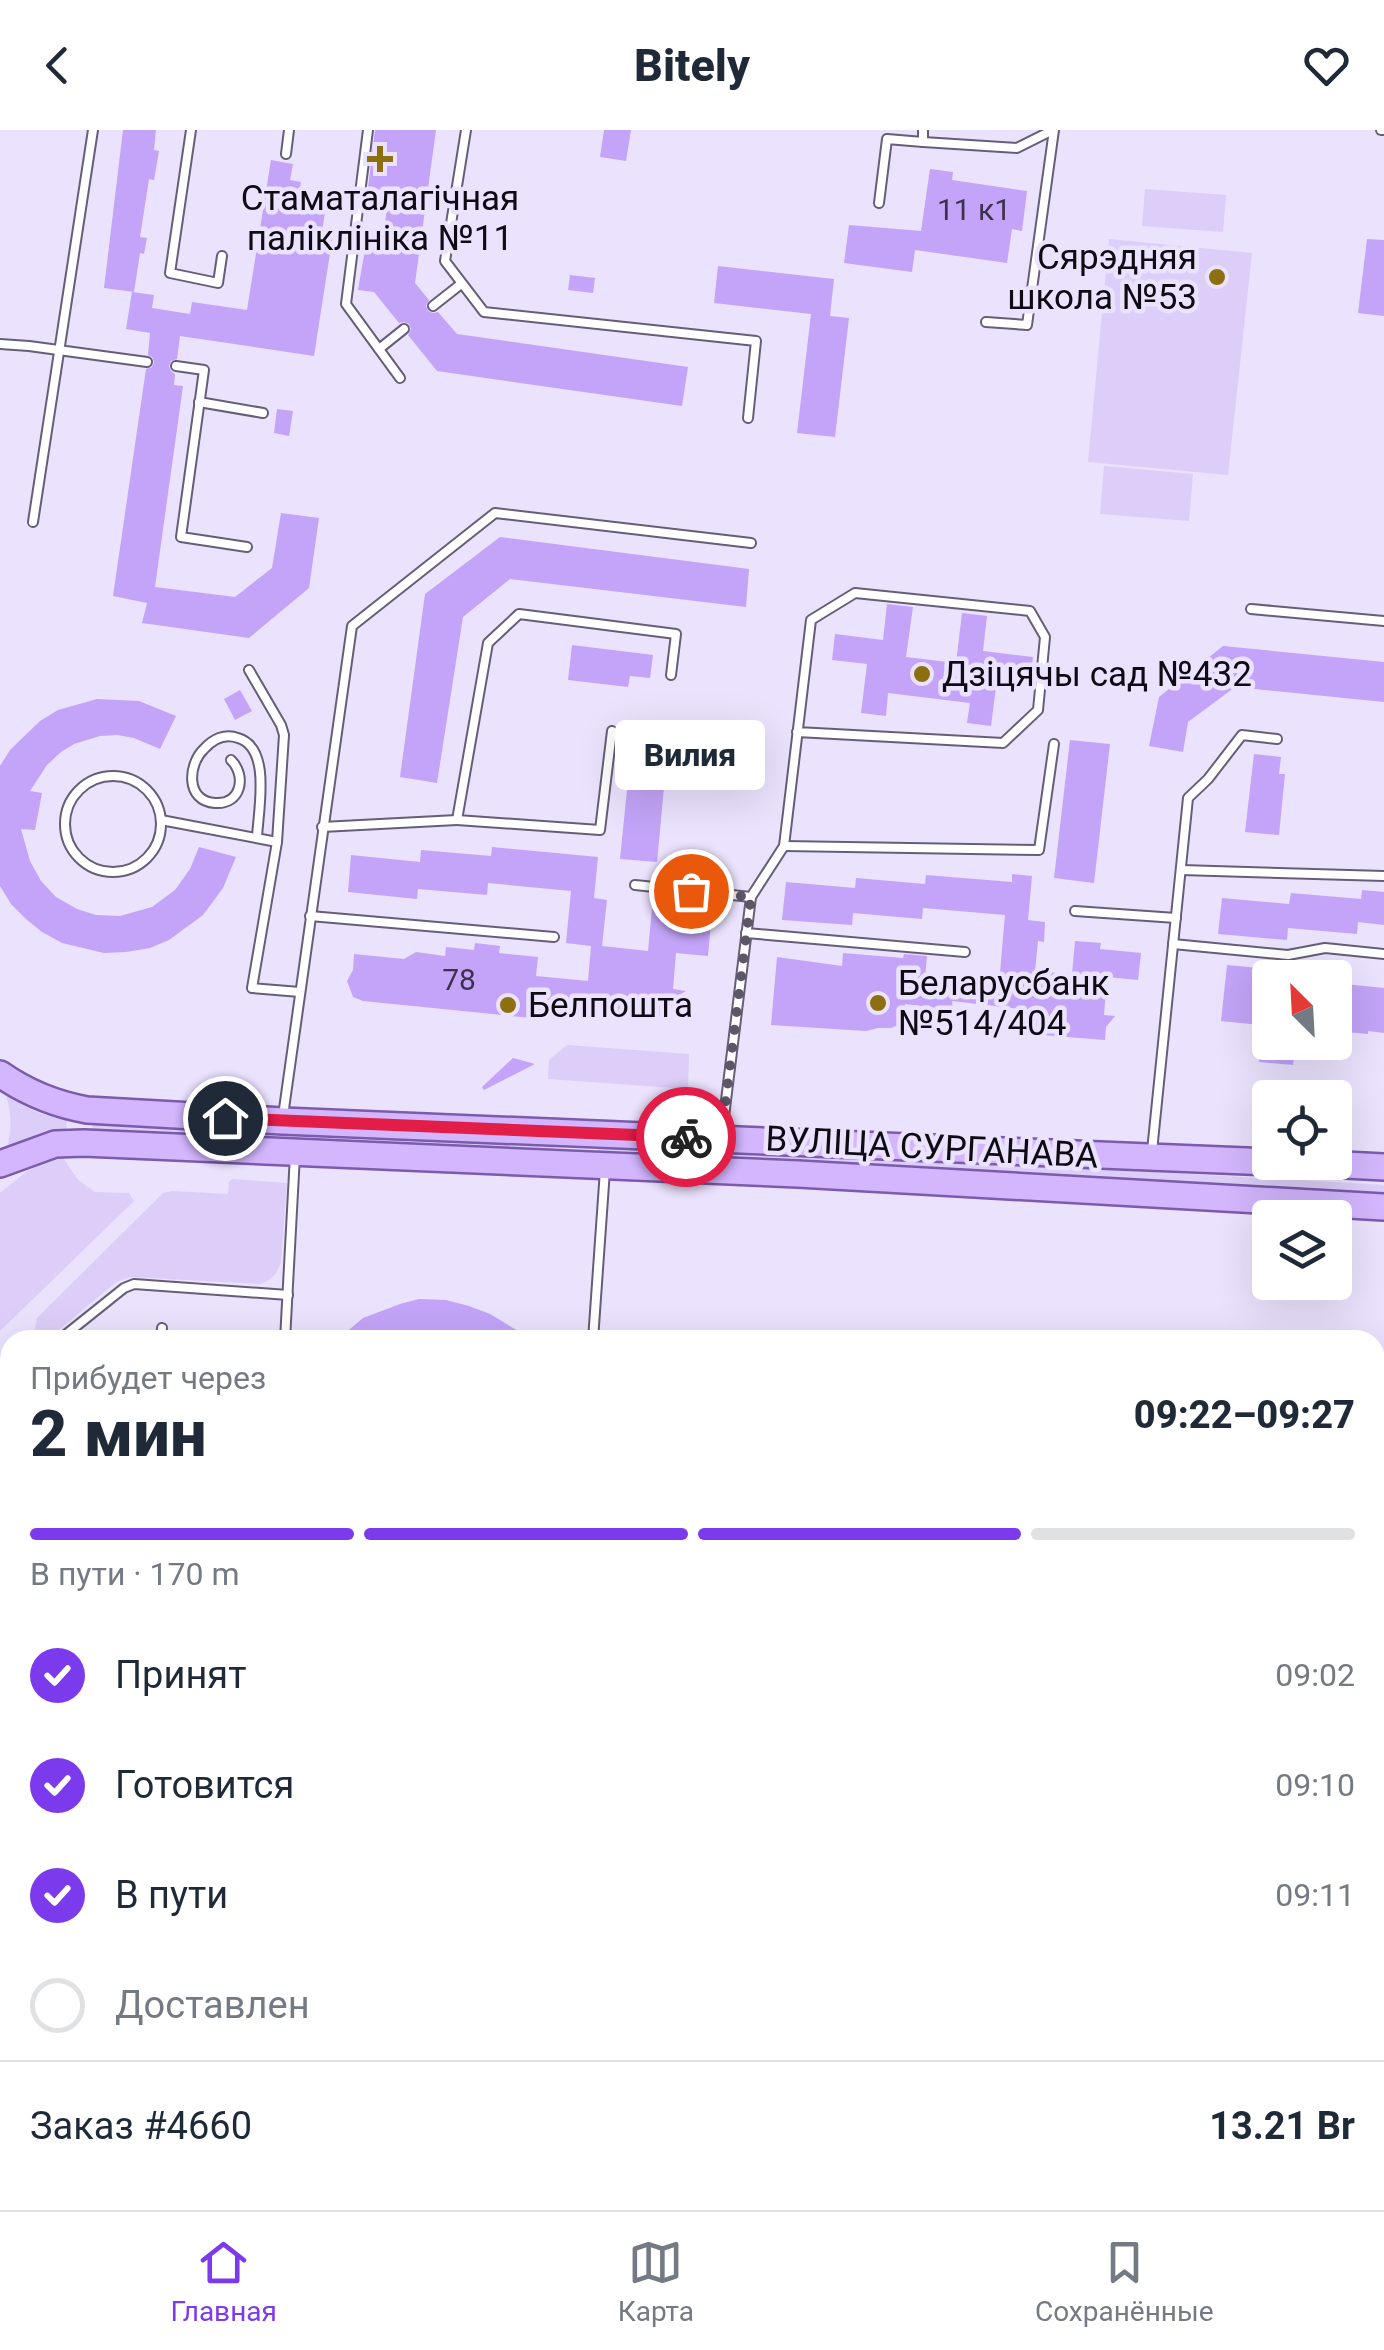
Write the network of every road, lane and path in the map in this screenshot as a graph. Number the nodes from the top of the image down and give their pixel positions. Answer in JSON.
{"nodes":[{"id":1,"x":93,"y":130,"type":"edge"},
{"id":2,"x":191,"y":130,"type":"edge"},
{"id":3,"x":288,"y":130,"type":"edge"},
{"id":4,"x":368,"y":130,"type":"edge"},
{"id":5,"x":466,"y":130,"type":"edge"},
{"id":6,"x":923,"y":130,"type":"edge"},
{"id":7,"x":1054,"y":130,"type":"edge"},
{"id":8,"x":923,"y":142,"type":"junction"},
{"id":9,"x":286,"y":154,"type":"dead end"},
{"id":10,"x":880,"y":203,"type":"dead end"},
{"id":11,"x":222,"y":256,"type":"dead end"},
{"id":12,"x":461,"y":284,"type":"junction"},
{"id":13,"x":433,"y":306,"type":"dead end"},
{"id":14,"x":986,"y":322,"type":"dead end"},
{"id":15,"x":404,"y":329,"type":"dead end"},
{"id":16,"x":0,"y":344,"type":"edge"},
{"id":17,"x":379,"y":349,"type":"junction"},
{"id":18,"x":59,"y":350,"type":"junction"},
{"id":19,"x":147,"y":362,"type":"dead end"},
{"id":20,"x":176,"y":366,"type":"dead end"},
{"id":21,"x":400,"y":378,"type":"dead end"},
{"id":22,"x":199,"y":402,"type":"junction"},
{"id":23,"x":263,"y":412,"type":"dead end"},
{"id":24,"x":748,"y":418,"type":"dead end"},
{"id":25,"x":33,"y":522,"type":"dead end"},
{"id":26,"x":751,"y":543,"type":"dead end"},
{"id":27,"x":248,"y":546,"type":"dead end"},
{"id":28,"x":1251,"y":609,"type":"dead end"},
{"id":29,"x":1384,"y":621,"type":"edge"},
{"id":30,"x":249,"y":670,"type":"dead end"},
{"id":31,"x":672,"y":676,"type":"dead end"},
{"id":32,"x":612,"y":731,"type":"dead end"},
{"id":33,"x":798,"y":732,"type":"junction"},
{"id":34,"x":1277,"y":739,"type":"dead end"},
{"id":35,"x":1054,"y":744,"type":"dead end"},
{"id":36,"x":231,"y":760,"type":"dead end"},
{"id":37,"x":162,"y":820,"type":"junction"},
{"id":38,"x":458,"y":820,"type":"junction"},
{"id":39,"x":322,"y":826,"type":"junction"},
{"id":40,"x":256,"y":838,"type":"junction"},
{"id":41,"x":277,"y":842,"type":"junction"},
{"id":42,"x":784,"y":846,"type":"junction"},
{"id":43,"x":1181,"y":870,"type":"junction"},
{"id":44,"x":1384,"y":876,"type":"edge"},
{"id":45,"x":636,"y":885,"type":"dead end"},
{"id":46,"x":751,"y":897,"type":"junction"},
{"id":47,"x":1075,"y":911,"type":"dead end"},
{"id":48,"x":310,"y":916,"type":"junction"},
{"id":49,"x":1176,"y":918,"type":"junction"},
{"id":50,"x":746,"y":933,"type":"junction"},
{"id":51,"x":554,"y":937,"type":"dead end"},
{"id":52,"x":1173,"y":944,"type":"junction"},
{"id":53,"x":966,"y":952,"type":"dead end"},
{"id":54,"x":1384,"y":954,"type":"edge"},
{"id":55,"x":300,"y":992,"type":"junction"},
{"id":56,"x":0,"y":1074,"type":"edge"},
{"id":57,"x":283,"y":1121,"type":"junction"},
{"id":58,"x":721,"y":1138,"type":"junction"},
{"id":59,"x":295,"y":1154,"type":"junction"},
{"id":60,"x":1151,"y":1156,"type":"junction"},
{"id":61,"x":1252,"y":1161,"type":"edge"},
{"id":62,"x":0,"y":1164,"type":"edge"},
{"id":63,"x":1352,"y":1165,"type":"edge"},
{"id":64,"x":605,"y":1166,"type":"junction"},
{"id":65,"x":1384,"y":1167,"type":"edge"},
{"id":66,"x":1384,"y":1207,"type":"edge"},
{"id":67,"x":288,"y":1295,"type":"junction"},
{"id":68,"x":72,"y":1330,"type":"edge"},
{"id":69,"x":286,"y":1330,"type":"edge"},
{"id":70,"x":594,"y":1330,"type":"edge"}],
"edges":[{"from":1,"to":18,"type":"lane"},
{"from":2,"to":11,"type":"lane"},
{"from":3,"to":9,"type":"lane"},
{"from":4,"to":17,"type":"lane"},
{"from":5,"to":12,"type":"lane"},
{"from":6,"to":8,"type":"lane"},
{"from":7,"to":8,"type":"lane"},
{"from":7,"to":14,"type":"lane"},
{"from":8,"to":10,"type":"lane"},
{"from":12,"to":13,"type":"lane"},
{"from":12,"to":24,"type":"lane"},
{"from":15,"to":17,"type":"lane"},
{"from":16,"to":18,"type":"lane"},
{"from":17,"to":21,"type":"lane"},
{"from":18,"to":19,"type":"lane"},
{"from":18,"to":25,"type":"lane"},
{"from":20,"to":22,"type":"lane"},
{"from":22,"to":23,"type":"lane"},
{"from":22,"to":27,"type":"lane"},
{"from":26,"to":39,"type":"lane"},
{"from":28,"to":29,"type":"lane"},
{"from":30,"to":41,"type":"lane"},
{"from":31,"to":38,"type":"lane"},
{"from":32,"to":38,"type":"lane"},
{"from":33,"to":33,"type":"lane"},
{"from":33,"to":42,"type":"lane"},
{"from":34,"to":43,"type":"lane"},
{"from":35,"to":42,"type":"lane"},
{"from":36,"to":40,"type":"lane"},
{"from":37,"to":37,"type":"lane"},
{"from":37,"to":40,"type":"lane"},
{"from":38,"to":39,"type":"lane"},
{"from":39,"to":48,"type":"lane"},
{"from":40,"to":41,"type":"lane"},
{"from":41,"to":55,"type":"lane"},
{"from":42,"to":46,"type":"lane"},
{"from":43,"to":44,"type":"lane"},
{"from":43,"to":49,"type":"lane"},
{"from":45,"to":46,"type":"lane"},
{"from":46,"to":50,"type":"lane"},
{"from":47,"to":49,"type":"lane"},
{"from":48,"to":51,"type":"lane"},
{"from":48,"to":55,"type":"lane"},
{"from":49,"to":52,"type":"lane"},
{"from":50,"to":53,"type":"lane"},
{"from":50,"to":58,"type":"lane"},
{"from":52,"to":54,"type":"lane"},
{"from":52,"to":60,"type":"lane"},
{"from":55,"to":57,"type":"lane"},
{"from":56,"to":57,"type":"main road","name":"ВУЛІЦА СУРГАНАВА"},
{"from":57,"to":58,"type":"main road","name":"ВУЛІЦА СУРГАНАВА"},
{"from":58,"to":60,"type":"main road","name":"ВУЛІЦА СУРГАНАВА"},
{"from":59,"to":62,"type":"main road","name":"ВУЛІЦА СУРГАНАВА"},
{"from":59,"to":64,"type":"main road","name":"ВУЛІЦА СУРГАНАВА"},
{"from":59,"to":67,"type":"lane"},
{"from":60,"to":61,"type":"main road","name":"ВУЛІЦА СУРГАНАВА"},
{"from":63,"to":65,"type":"main road"},
{"from":64,"to":66,"type":"main road","name":"ВУЛІЦА СУРГАНАВА"},
{"from":64,"to":70,"type":"lane"},
{"from":67,"to":68,"type":"lane"},
{"from":67,"to":69,"type":"lane"}]}
